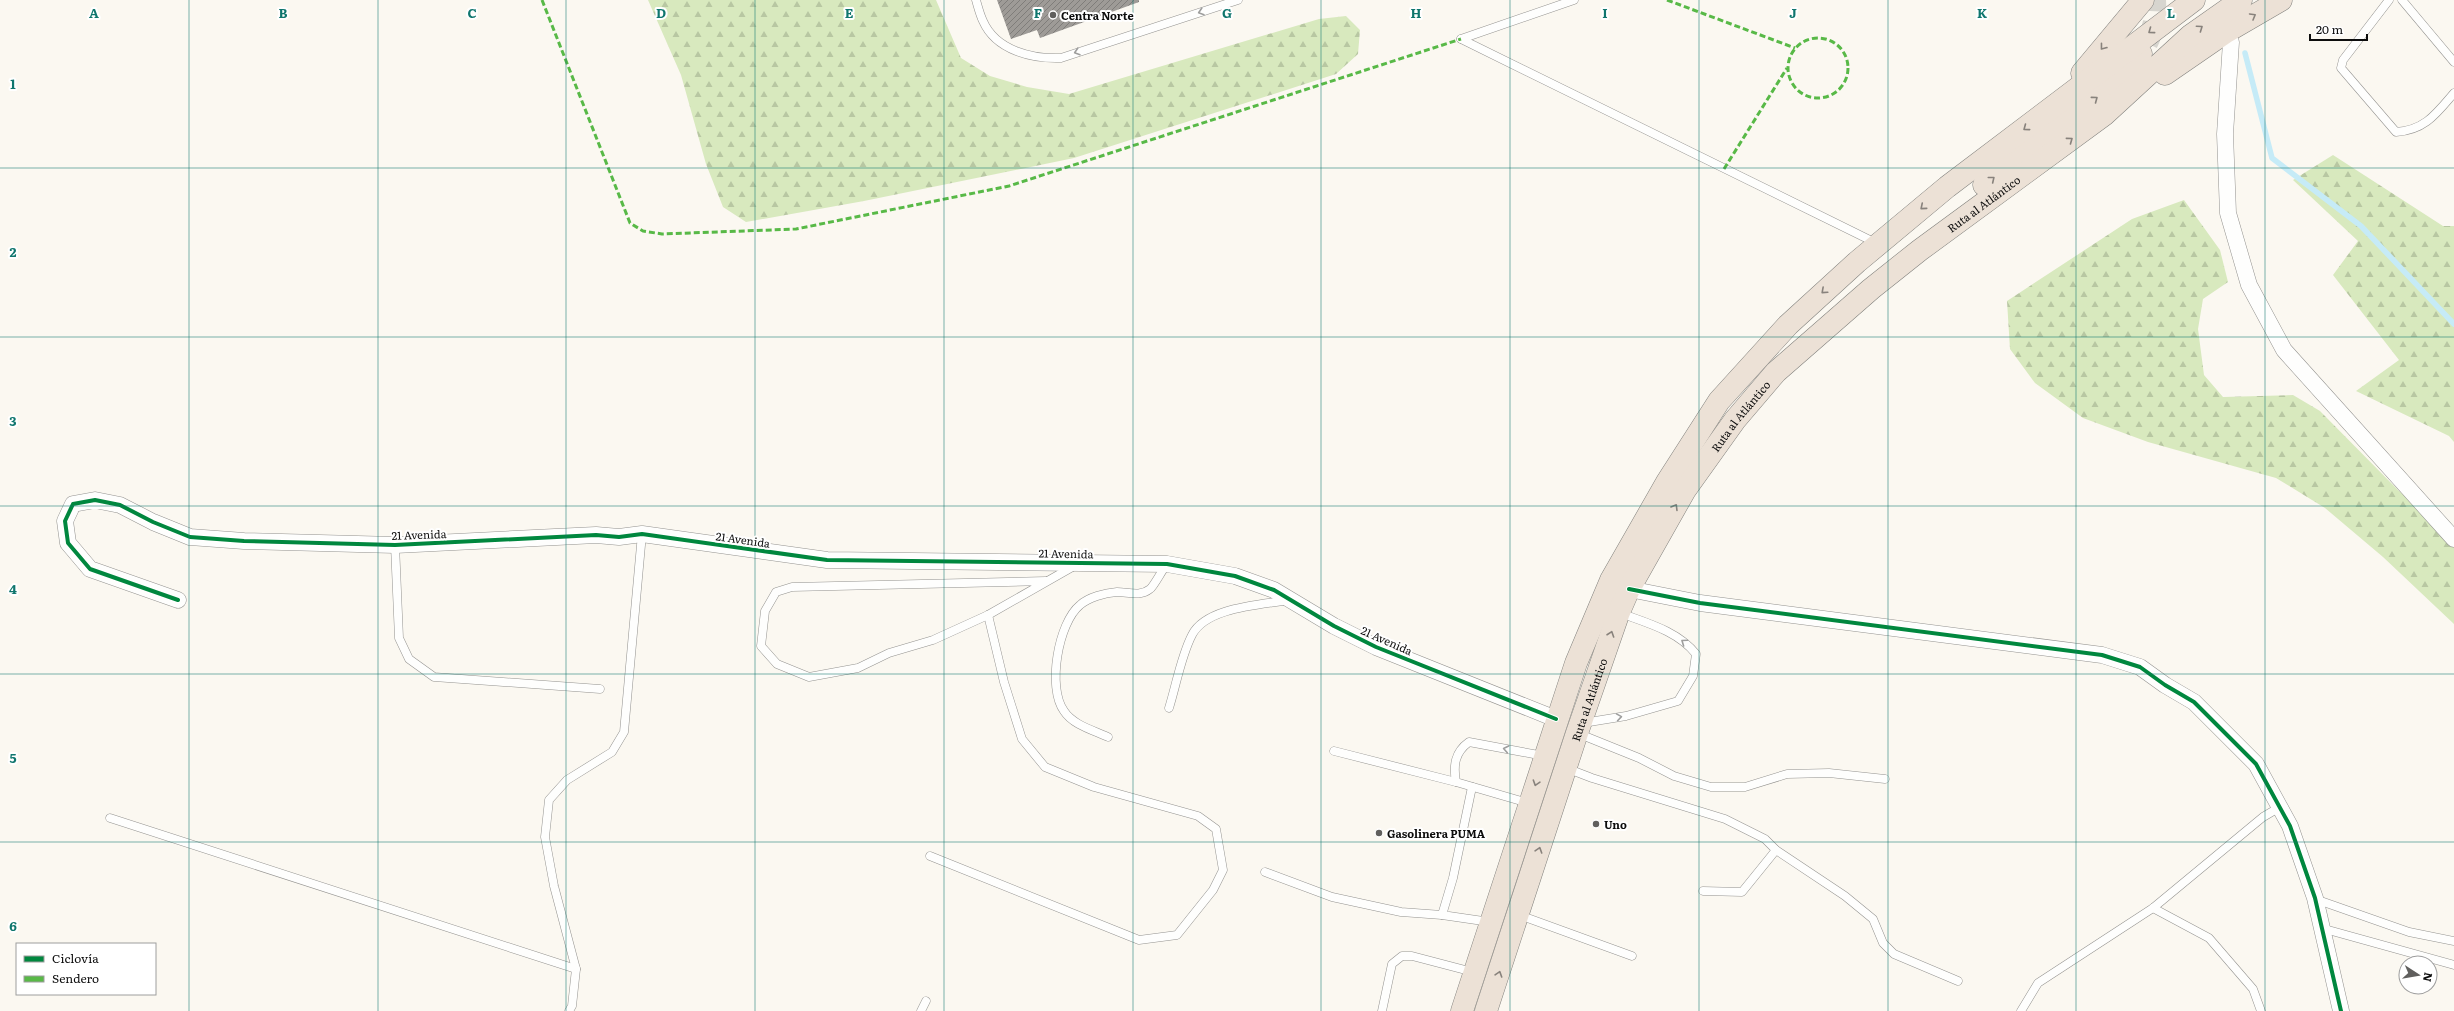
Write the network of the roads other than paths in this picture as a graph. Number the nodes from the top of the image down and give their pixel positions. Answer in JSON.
{"nodes":[{"id":1,"x":976,"y":0,"type":"edge"},
{"id":2,"x":1238,"y":0,"type":"edge"},
{"id":3,"x":1574,"y":0,"type":"edge"},
{"id":4,"x":2194,"y":0,"type":"edge"},
{"id":5,"x":2241,"y":0,"type":"edge"},
{"id":6,"x":2281,"y":0,"type":"edge"},
{"id":7,"x":2389,"y":0,"type":"edge"},
{"id":8,"x":2402,"y":0,"type":"edge"},
{"id":9,"x":2140,"y":2,"type":"edge"},
{"id":10,"x":2231,"y":42,"type":"dead end"},
{"id":11,"x":2141,"y":54,"type":"tunnel mouth"},
{"id":12,"x":2454,"y":62,"type":"edge"},
{"id":13,"x":2454,"y":93,"type":"edge"},
{"id":14,"x":2047,"y":112,"type":"junction"},
{"id":15,"x":2104,"y":115,"type":"junction"},
{"id":16,"x":1878,"y":245,"type":"junction"},
{"id":17,"x":1776,"y":372,"type":"junction"},
{"id":18,"x":642,"y":534,"type":"junction"},
{"id":19,"x":2454,"y":539,"type":"edge"},
{"id":20,"x":395,"y":545,"type":"junction"},
{"id":21,"x":1082,"y":562,"type":"junction"},
{"id":22,"x":1167,"y":564,"type":"junction"},
{"id":23,"x":1046,"y":581,"type":"junction"},
{"id":24,"x":1629,"y":589,"type":"junction"},
{"id":25,"x":178,"y":600,"type":"dead end"},
{"id":26,"x":1292,"y":600,"type":"junction"},
{"id":27,"x":1619,"y":612,"type":"junction"},
{"id":28,"x":988,"y":615,"type":"junction"},
{"id":29,"x":600,"y":689,"type":"dead end"},
{"id":30,"x":1169,"y":708,"type":"dead end"},
{"id":31,"x":1556,"y":719,"type":"junction"},
{"id":32,"x":1578,"y":728,"type":"junction"},
{"id":33,"x":1108,"y":737,"type":"dead end"},
{"id":34,"x":1334,"y":751,"type":"dead end"},
{"id":35,"x":1544,"y":756,"type":"junction"},
{"id":36,"x":1565,"y":768,"type":"junction"},
{"id":37,"x":1885,"y":779,"type":"dead end"},
{"id":38,"x":1456,"y":782,"type":"junction"},
{"id":39,"x":1472,"y":787,"type":"junction"},
{"id":40,"x":1529,"y":804,"type":"junction"},
{"id":41,"x":2280,"y":807,"type":"junction"},
{"id":42,"x":110,"y":818,"type":"dead end"},
{"id":43,"x":1776,"y":850,"type":"junction"},
{"id":44,"x":930,"y":856,"type":"dead end"},
{"id":45,"x":1265,"y":872,"type":"dead end"},
{"id":46,"x":1703,"y":891,"type":"dead end"},
{"id":47,"x":2315,"y":898,"type":"junction"},
{"id":48,"x":2153,"y":908,"type":"junction"},
{"id":49,"x":1518,"y":915,"type":"junction"},
{"id":50,"x":1442,"y":916,"type":"junction"},
{"id":51,"x":1491,"y":922,"type":"junction"},
{"id":52,"x":2321,"y":928,"type":"junction"},
{"id":53,"x":2454,"y":941,"type":"edge"},
{"id":54,"x":1632,"y":956,"type":"dead end"},
{"id":55,"x":2454,"y":965,"type":"edge"},
{"id":56,"x":576,"y":969,"type":"junction"},
{"id":57,"x":1474,"y":973,"type":"junction"},
{"id":58,"x":1958,"y":982,"type":"dead end"},
{"id":59,"x":926,"y":1001,"type":"dead end"},
{"id":60,"x":569,"y":1011,"type":"edge"},
{"id":61,"x":921,"y":1011,"type":"edge"},
{"id":62,"x":1382,"y":1011,"type":"edge"},
{"id":63,"x":1462,"y":1011,"type":"edge"},
{"id":64,"x":1486,"y":1011,"type":"edge"},
{"id":65,"x":2021,"y":1011,"type":"edge"},
{"id":66,"x":2261,"y":1011,"type":"edge"},
{"id":67,"x":2341,"y":1011,"type":"edge"}],
"edges":[{"from":2,"to":1,"type":"lane","one_way":true},
{"from":3,"to":16,"type":"lane"},
{"from":4,"to":14,"type":"highway","name":"Ruta al Atlántico","one_way":true},
{"from":15,"to":5,"type":"highway","name":"Ruta al Atlántico","one_way":true},
{"from":15,"to":6,"type":"highway","one_way":true},
{"from":7,"to":13,"type":"lane"},
{"from":8,"to":12,"type":"lane"},
{"from":9,"to":14,"type":"highway","one_way":true},
{"from":10,"to":19,"type":"street"},
{"from":17,"to":11,"type":"highway","one_way":true},
{"from":14,"to":16,"type":"highway","name":"Ruta al Atlántico","one_way":true},
{"from":17,"to":15,"type":"highway","name":"Ruta al Atlántico","one_way":true},
{"from":16,"to":31,"type":"highway","name":"Ruta al Atlántico","one_way":true},
{"from":24,"to":17,"type":"highway","name":"Ruta al Atlántico","one_way":true},
{"from":18,"to":20,"type":"street","name":"21 Avenida"},
{"from":18,"to":21,"type":"street","name":"21 Avenida"},
{"from":18,"to":56,"type":"lane"},
{"from":20,"to":25,"type":"street","name":"21 Avenida"},
{"from":20,"to":29,"type":"lane"},
{"from":21,"to":22,"type":"street","name":"21 Avenida"},
{"from":21,"to":23,"type":"lane"},
{"from":22,"to":26,"type":"street","name":"21 Avenida"},
{"from":22,"to":33,"type":"lane"},
{"from":23,"to":28,"type":"lane"},
{"from":23,"to":28,"type":"lane"},
{"from":24,"to":27,"type":"highway","name":"Ruta al Atlántico"},
{"from":24,"to":41,"type":"street"},
{"from":26,"to":30,"type":"lane"},
{"from":26,"to":31,"type":"street","name":"21 Avenida"},
{"from":32,"to":27,"type":"highway","name":"Ruta al Atlántico","one_way":true},
{"from":32,"to":27,"type":"lane","one_way":true},
{"from":28,"to":44,"type":"lane"},
{"from":31,"to":35,"type":"highway","name":"Ruta al Atlántico"},
{"from":32,"to":36,"type":"highway","name":"Ruta al Atlántico"},
{"from":32,"to":37,"type":"lane"},
{"from":34,"to":38,"type":"lane"},
{"from":35,"to":38,"type":"lane","one_way":true},
{"from":35,"to":40,"type":"highway","name":"Ruta al Atlántico","one_way":true},
{"from":36,"to":43,"type":"lane"},
{"from":49,"to":36,"type":"highway","name":"Ruta al Atlántico","one_way":true},
{"from":38,"to":39,"type":"lane"},
{"from":39,"to":40,"type":"lane"},
{"from":39,"to":50,"type":"lane"},
{"from":40,"to":51,"type":"highway","name":"Ruta al Atlántico"},
{"from":41,"to":47,"type":"street"},
{"from":41,"to":48,"type":"lane"},
{"from":42,"to":56,"type":"lane"},
{"from":43,"to":46,"type":"lane"},
{"from":43,"to":58,"type":"lane"},
{"from":45,"to":50,"type":"lane"},
{"from":47,"to":52,"type":"street"},
{"from":47,"to":53,"type":"lane"},
{"from":48,"to":65,"type":"lane"},
{"from":48,"to":66,"type":"lane"},
{"from":49,"to":54,"type":"lane"},
{"from":64,"to":49,"type":"highway","name":"Ruta al Atlántico","one_way":true},
{"from":50,"to":51,"type":"lane"},
{"from":51,"to":57,"type":"highway","name":"Ruta al Atlántico"},
{"from":52,"to":55,"type":"lane"},
{"from":52,"to":67,"type":"street"},
{"from":56,"to":60,"type":"lane"},
{"from":57,"to":62,"type":"lane"},
{"from":57,"to":63,"type":"highway","name":"Ruta al Atlántico"},
{"from":59,"to":61,"type":"lane"}]}
